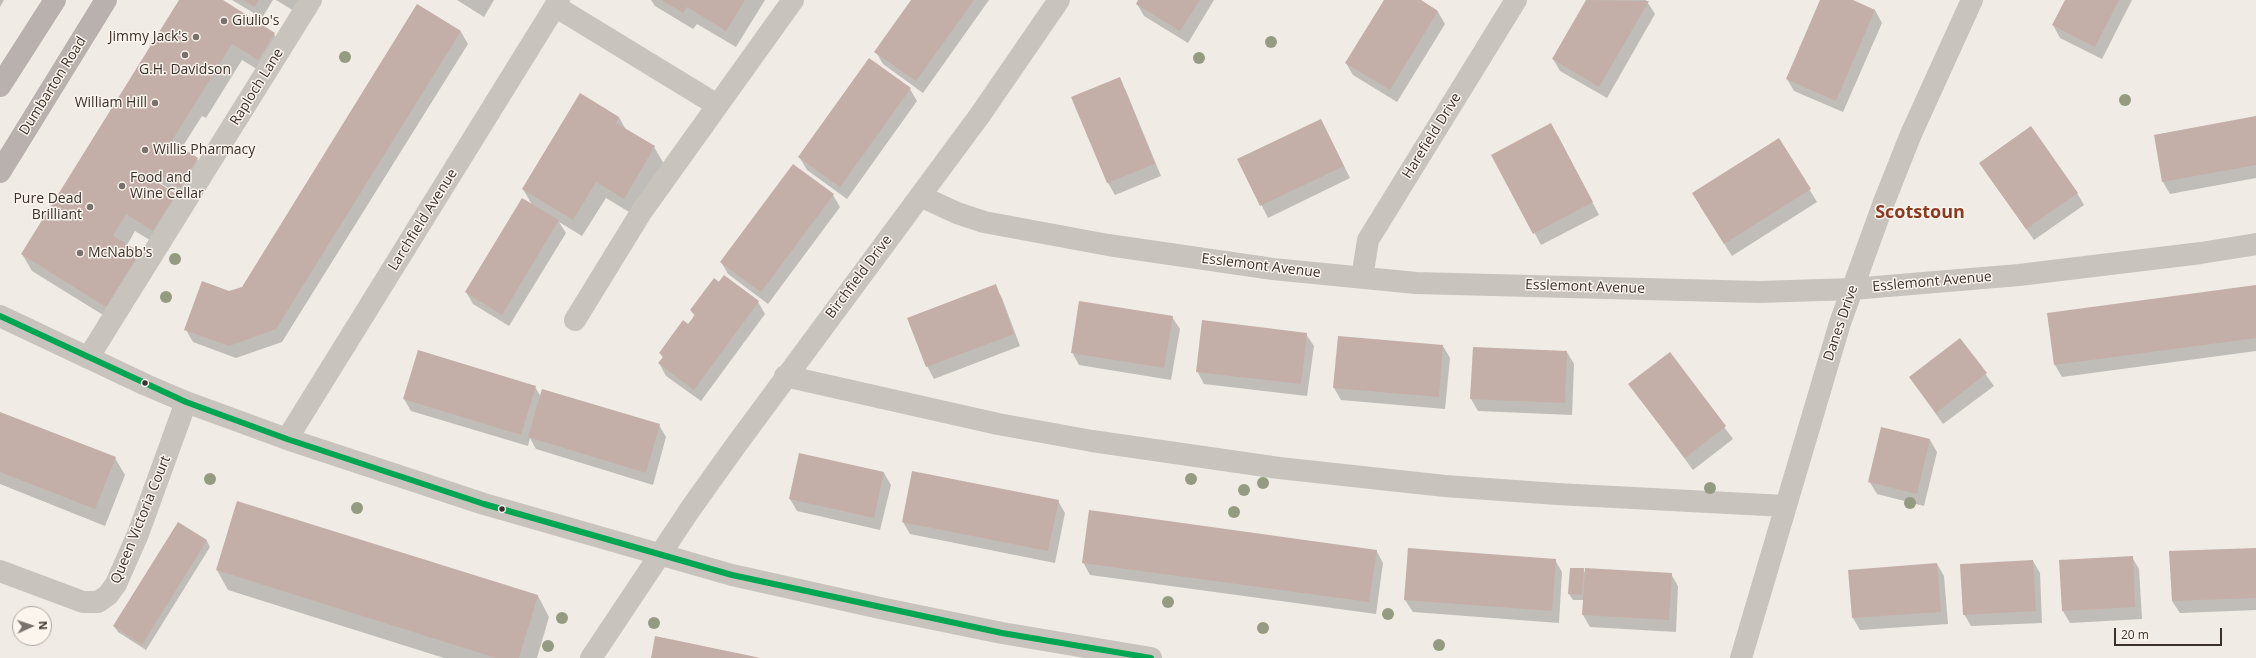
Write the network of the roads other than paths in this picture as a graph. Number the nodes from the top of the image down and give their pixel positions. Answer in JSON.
{"nodes":[{"id":1,"x":55,"y":0,"type":"edge"},
{"id":2,"x":106,"y":0,"type":"edge"},
{"id":3,"x":311,"y":0,"type":"edge"},
{"id":4,"x":793,"y":0,"type":"edge"},
{"id":5,"x":1060,"y":0,"type":"edge"},
{"id":6,"x":1516,"y":0,"type":"edge"},
{"id":7,"x":1972,"y":0,"type":"edge"},
{"id":8,"x":557,"y":3,"type":"edge"},
{"id":9,"x":0,"y":86,"type":"edge"},
{"id":10,"x":717,"y":106,"type":"junction"},
{"id":11,"x":0,"y":172,"type":"edge"},
{"id":12,"x":920,"y":196,"type":"junction"},
{"id":13,"x":2256,"y":244,"type":"edge"},
{"id":14,"x":1362,"y":278,"type":"junction"},
{"id":15,"x":1852,"y":289,"type":"junction"},
{"id":16,"x":0,"y":316,"type":"edge"},
{"id":17,"x":575,"y":320,"type":"dead end"},
{"id":18,"x":88,"y":358,"type":"junction"},
{"id":19,"x":785,"y":376,"type":"junction"},
{"id":20,"x":186,"y":402,"type":"junction"},
{"id":21,"x":287,"y":439,"type":"junction"},
{"id":22,"x":1785,"y":506,"type":"junction"},
{"id":23,"x":660,"y":554,"type":"junction"},
{"id":24,"x":0,"y":571,"type":"edge"},
{"id":25,"x":591,"y":658,"type":"edge"},
{"id":26,"x":1151,"y":658,"type":"edge"},
{"id":27,"x":1741,"y":658,"type":"edge"}],
"edges":[{"from":1,"to":9,"type":"main road"},
{"from":2,"to":11,"type":"main road","name":"Dumbarton Road"},
{"from":3,"to":18,"type":"street","name":"Raploch Lane"},
{"from":4,"to":10,"type":"street"},
{"from":5,"to":12,"type":"street","name":"Birchfield Drive"},
{"from":6,"to":14,"type":"street","name":"Harefield Drive"},
{"from":7,"to":15,"type":"street","name":"Danes Drive"},
{"from":8,"to":10,"type":"street"},
{"from":8,"to":21,"type":"street","name":"Larchfield Avenue"},
{"from":10,"to":17,"type":"street"},
{"from":12,"to":14,"type":"street","name":"Esslemont Avenue"},
{"from":12,"to":19,"type":"street","name":"Birchfield Drive"},
{"from":13,"to":15,"type":"street","name":"Esslemont Avenue"},
{"from":14,"to":15,"type":"street","name":"Esslemont Avenue"},
{"from":15,"to":22,"type":"street","name":"Danes Drive"},
{"from":16,"to":18,"type":"street"},
{"from":18,"to":20,"type":"street"},
{"from":19,"to":22,"type":"street"},
{"from":19,"to":23,"type":"street","name":"Birchfield Drive"},
{"from":20,"to":21,"type":"street"},
{"from":20,"to":24,"type":"street","name":"Queen Victoria Court"},
{"from":21,"to":23,"type":"street"},
{"from":22,"to":27,"type":"street","name":"Danes Drive"},
{"from":23,"to":25,"type":"street","name":"Birchfield Drive"},
{"from":23,"to":26,"type":"street"}]}
